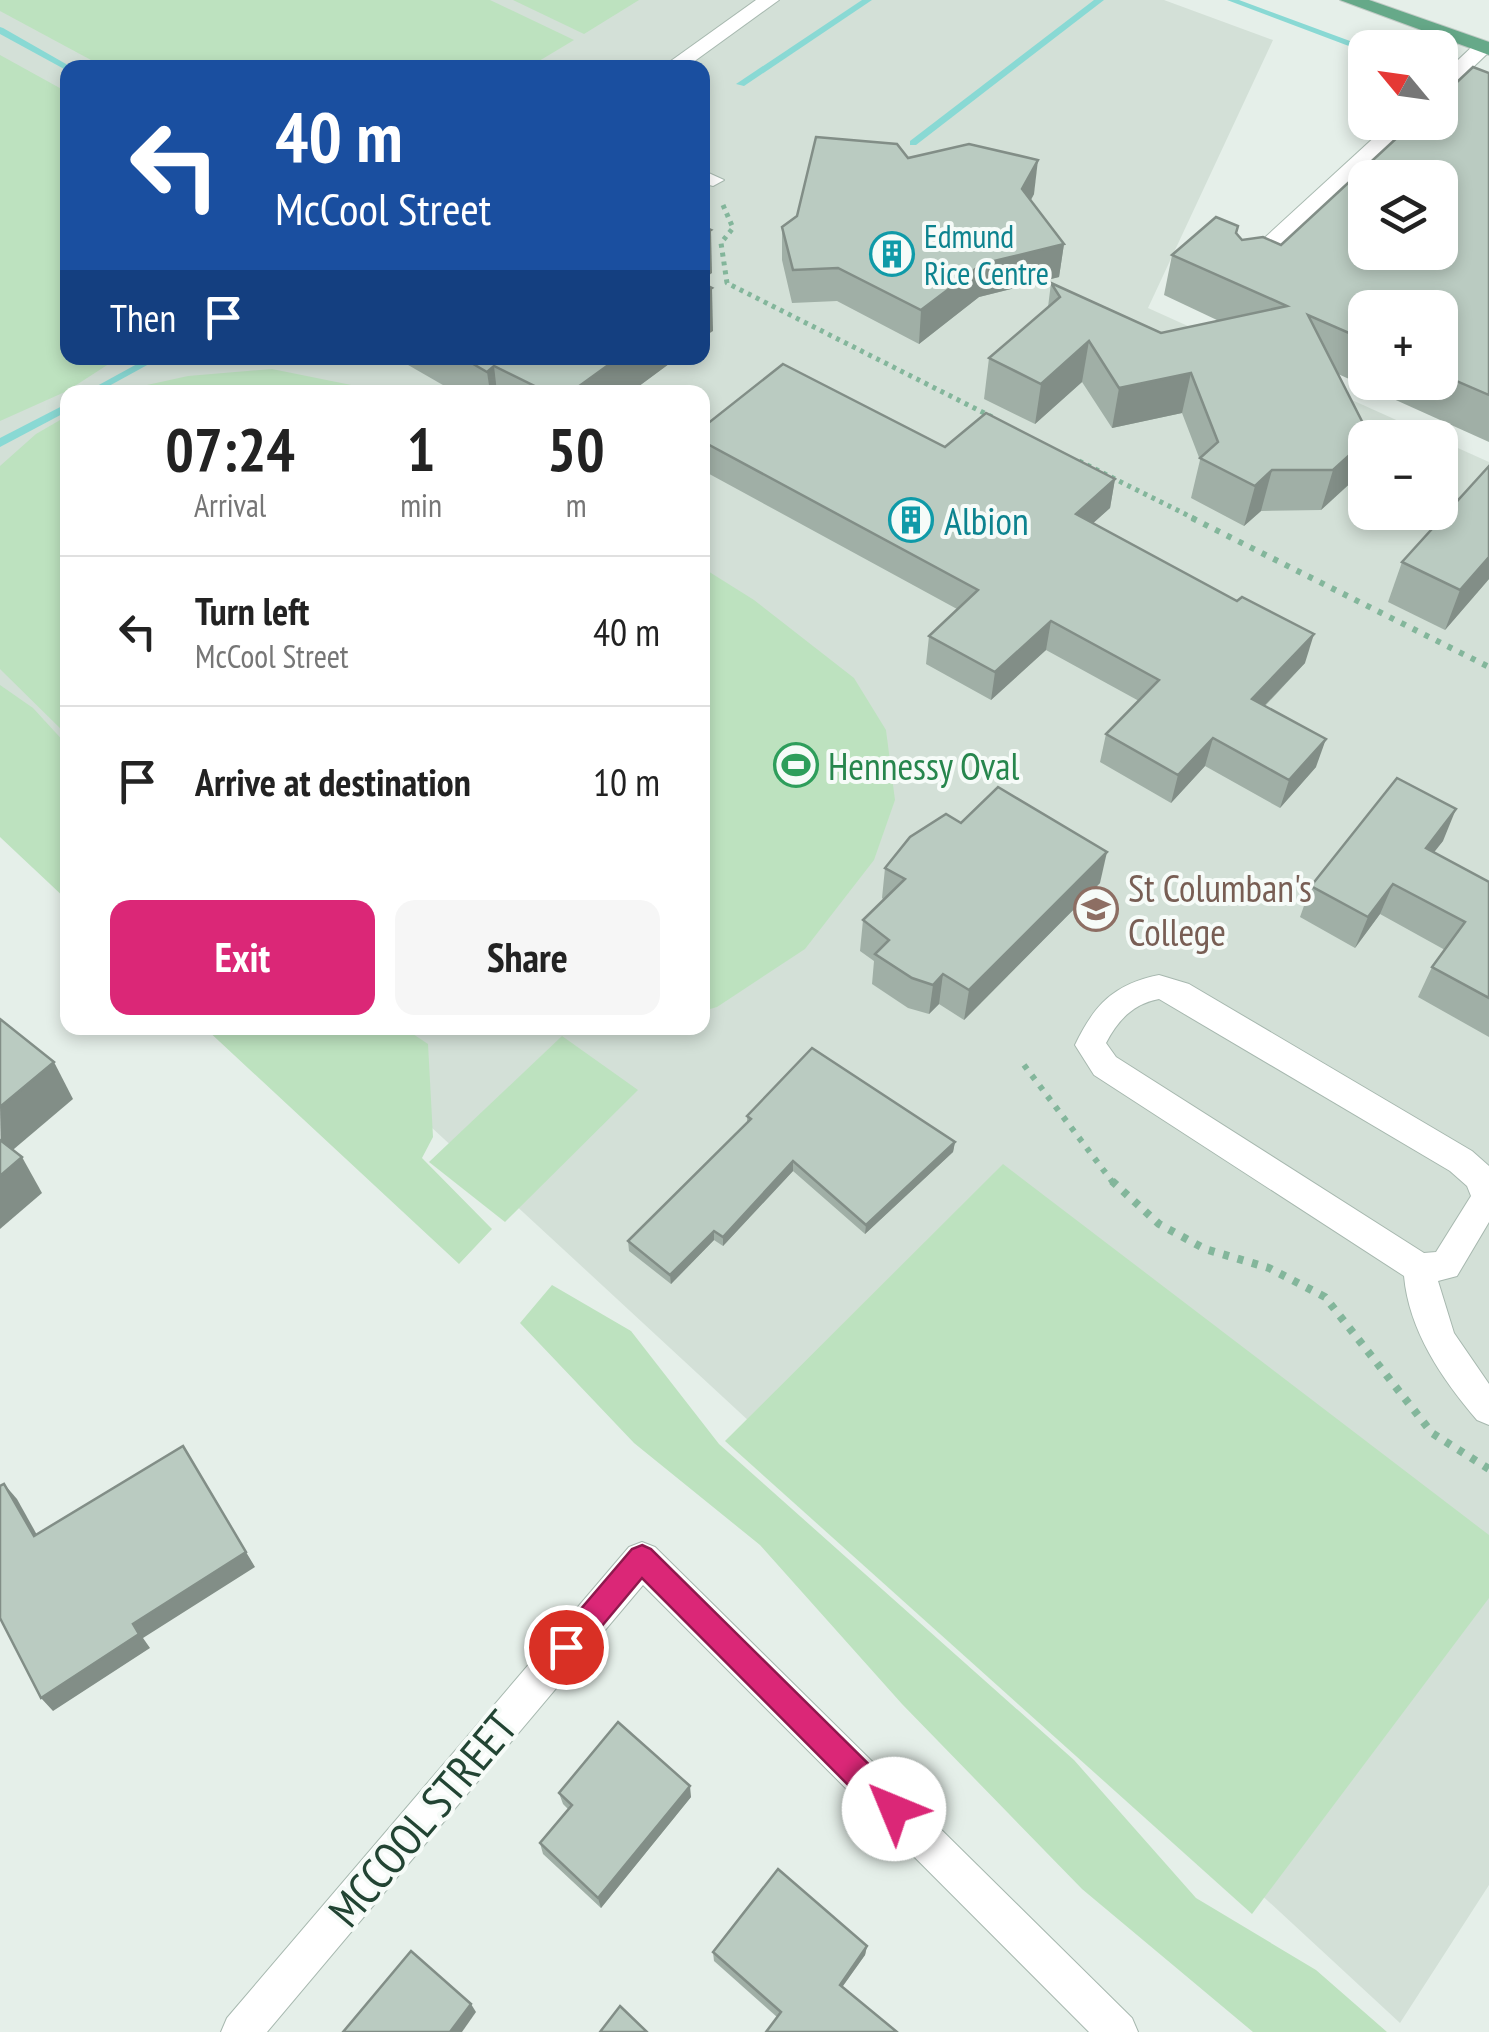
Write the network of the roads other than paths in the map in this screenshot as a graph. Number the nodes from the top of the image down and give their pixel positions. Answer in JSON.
{"nodes":[{"id":1,"x":770,"y":0,"type":"edge"},
{"id":2,"x":1350,"y":0,"type":"edge"},
{"id":3,"x":1486,"y":48,"type":"edge"},
{"id":4,"x":683,"y":60,"type":"edge"},
{"id":5,"x":1458,"y":72,"type":"edge"},
{"id":6,"x":1378,"y":140,"type":"edge"},
{"id":7,"x":1241,"y":272,"type":"edge"},
{"id":8,"x":1420,"y":1268,"type":"junction"},
{"id":9,"x":1489,"y":1409,"type":"edge"},
{"id":10,"x":242,"y":2032,"type":"edge"},
{"id":11,"x":1118,"y":2032,"type":"edge"}],
"edges":[{"from":1,"to":4,"type":"street"},
{"from":2,"to":3,"type":"main road"},
{"from":3,"to":5,"type":"street"},
{"from":6,"to":7,"type":"street"},
{"from":8,"to":8,"type":"street"},
{"from":8,"to":9,"type":"street"},
{"from":10,"to":11,"type":"street","name":"MCCOOL STREET"}]}
